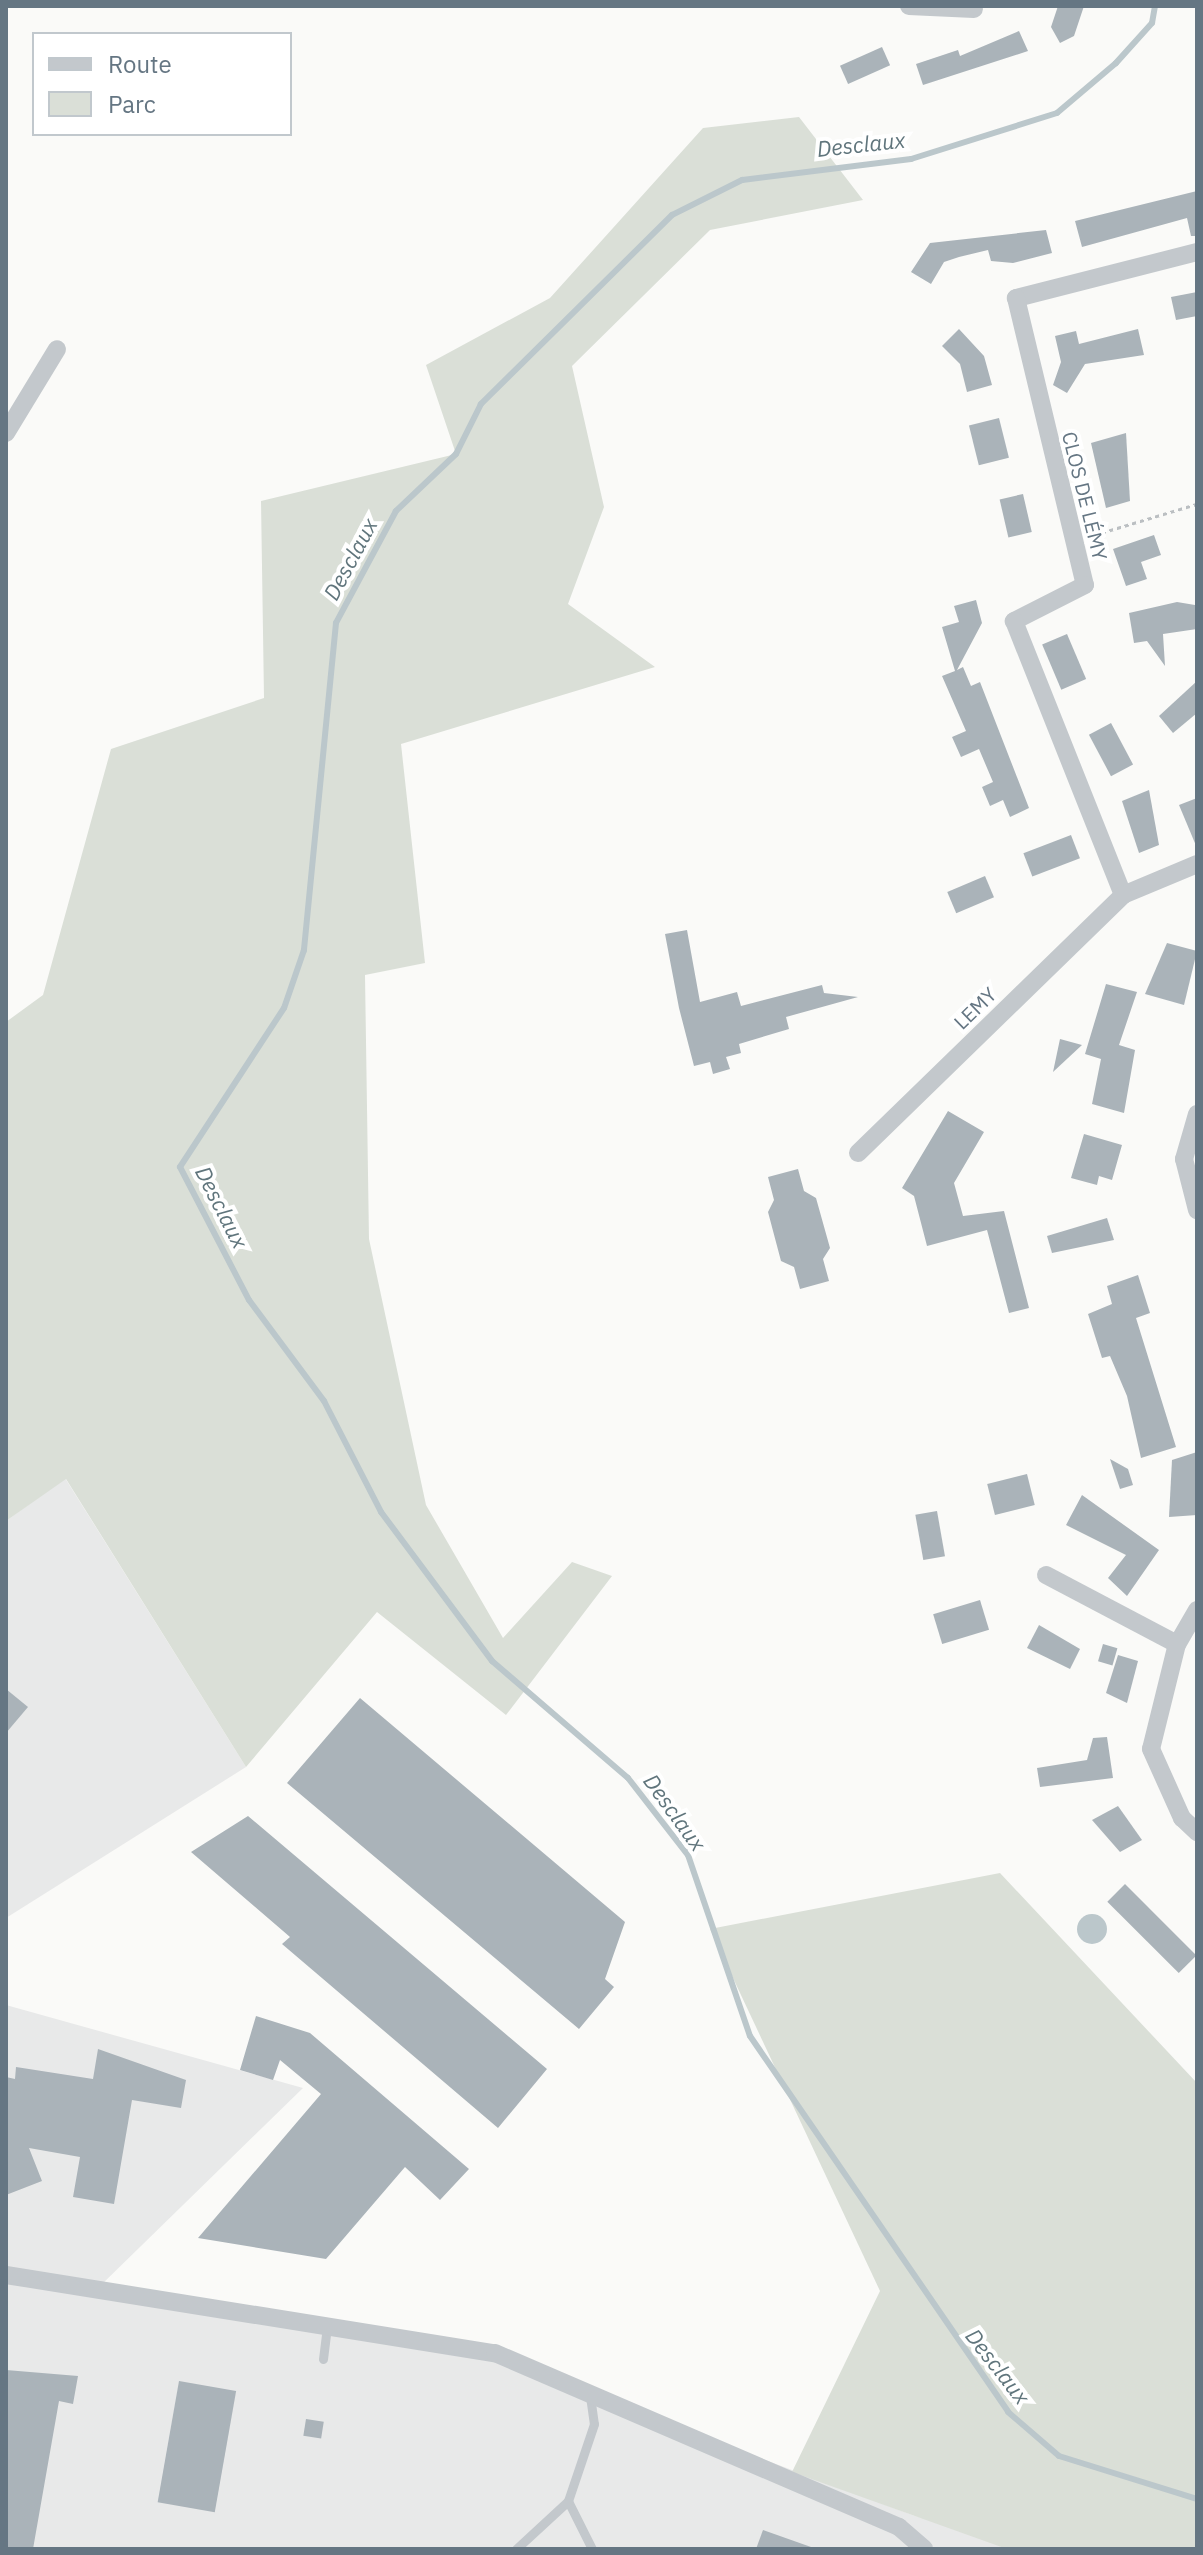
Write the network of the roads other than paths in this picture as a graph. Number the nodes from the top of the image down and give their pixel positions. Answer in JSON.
{"nodes":[{"id":1,"x":909,"y":6,"type":"edge"},
{"id":2,"x":974,"y":9,"type":"dead end"},
{"id":3,"x":1197,"y":252,"type":"edge"},
{"id":4,"x":57,"y":349,"type":"dead end"},
{"id":5,"x":6,"y":433,"type":"edge"},
{"id":6,"x":1197,"y":864,"type":"edge"},
{"id":7,"x":1123,"y":895,"type":"junction"},
{"id":8,"x":1197,"y":1114,"type":"edge"},
{"id":9,"x":858,"y":1153,"type":"dead end"},
{"id":10,"x":1197,"y":1210,"type":"edge"},
{"id":11,"x":1046,"y":1575,"type":"dead end"},
{"id":12,"x":1197,"y":1610,"type":"edge"},
{"id":13,"x":1177,"y":1644,"type":"junction"},
{"id":14,"x":1197,"y":1832,"type":"edge"},
{"id":15,"x":6,"y":2275,"type":"edge"},
{"id":16,"x":327,"y":2324,"type":"junction"},
{"id":17,"x":323,"y":2359,"type":"dead end"},
{"id":18,"x":590,"y":2391,"type":"junction"},
{"id":19,"x":568,"y":2501,"type":"junction"},
{"id":20,"x":516,"y":2549,"type":"edge"},
{"id":21,"x":592,"y":2549,"type":"edge"},
{"id":22,"x":924,"y":2549,"type":"edge"}],
"edges":[{"from":1,"to":2,"type":"street"},
{"from":3,"to":7,"type":"street","name":"CLOS DE LÉMY"},
{"from":4,"to":5,"type":"street"},
{"from":6,"to":7,"type":"street"},
{"from":7,"to":9,"type":"street","name":"LEMY"},
{"from":8,"to":10,"type":"street"},
{"from":11,"to":13,"type":"street"},
{"from":12,"to":13,"type":"street"},
{"from":13,"to":14,"type":"street"},
{"from":15,"to":16,"type":"street"},
{"from":16,"to":17,"type":"lane"},
{"from":16,"to":18,"type":"street"},
{"from":18,"to":19,"type":"lane"},
{"from":18,"to":22,"type":"street"},
{"from":19,"to":20,"type":"lane"},
{"from":19,"to":21,"type":"lane"}]}
